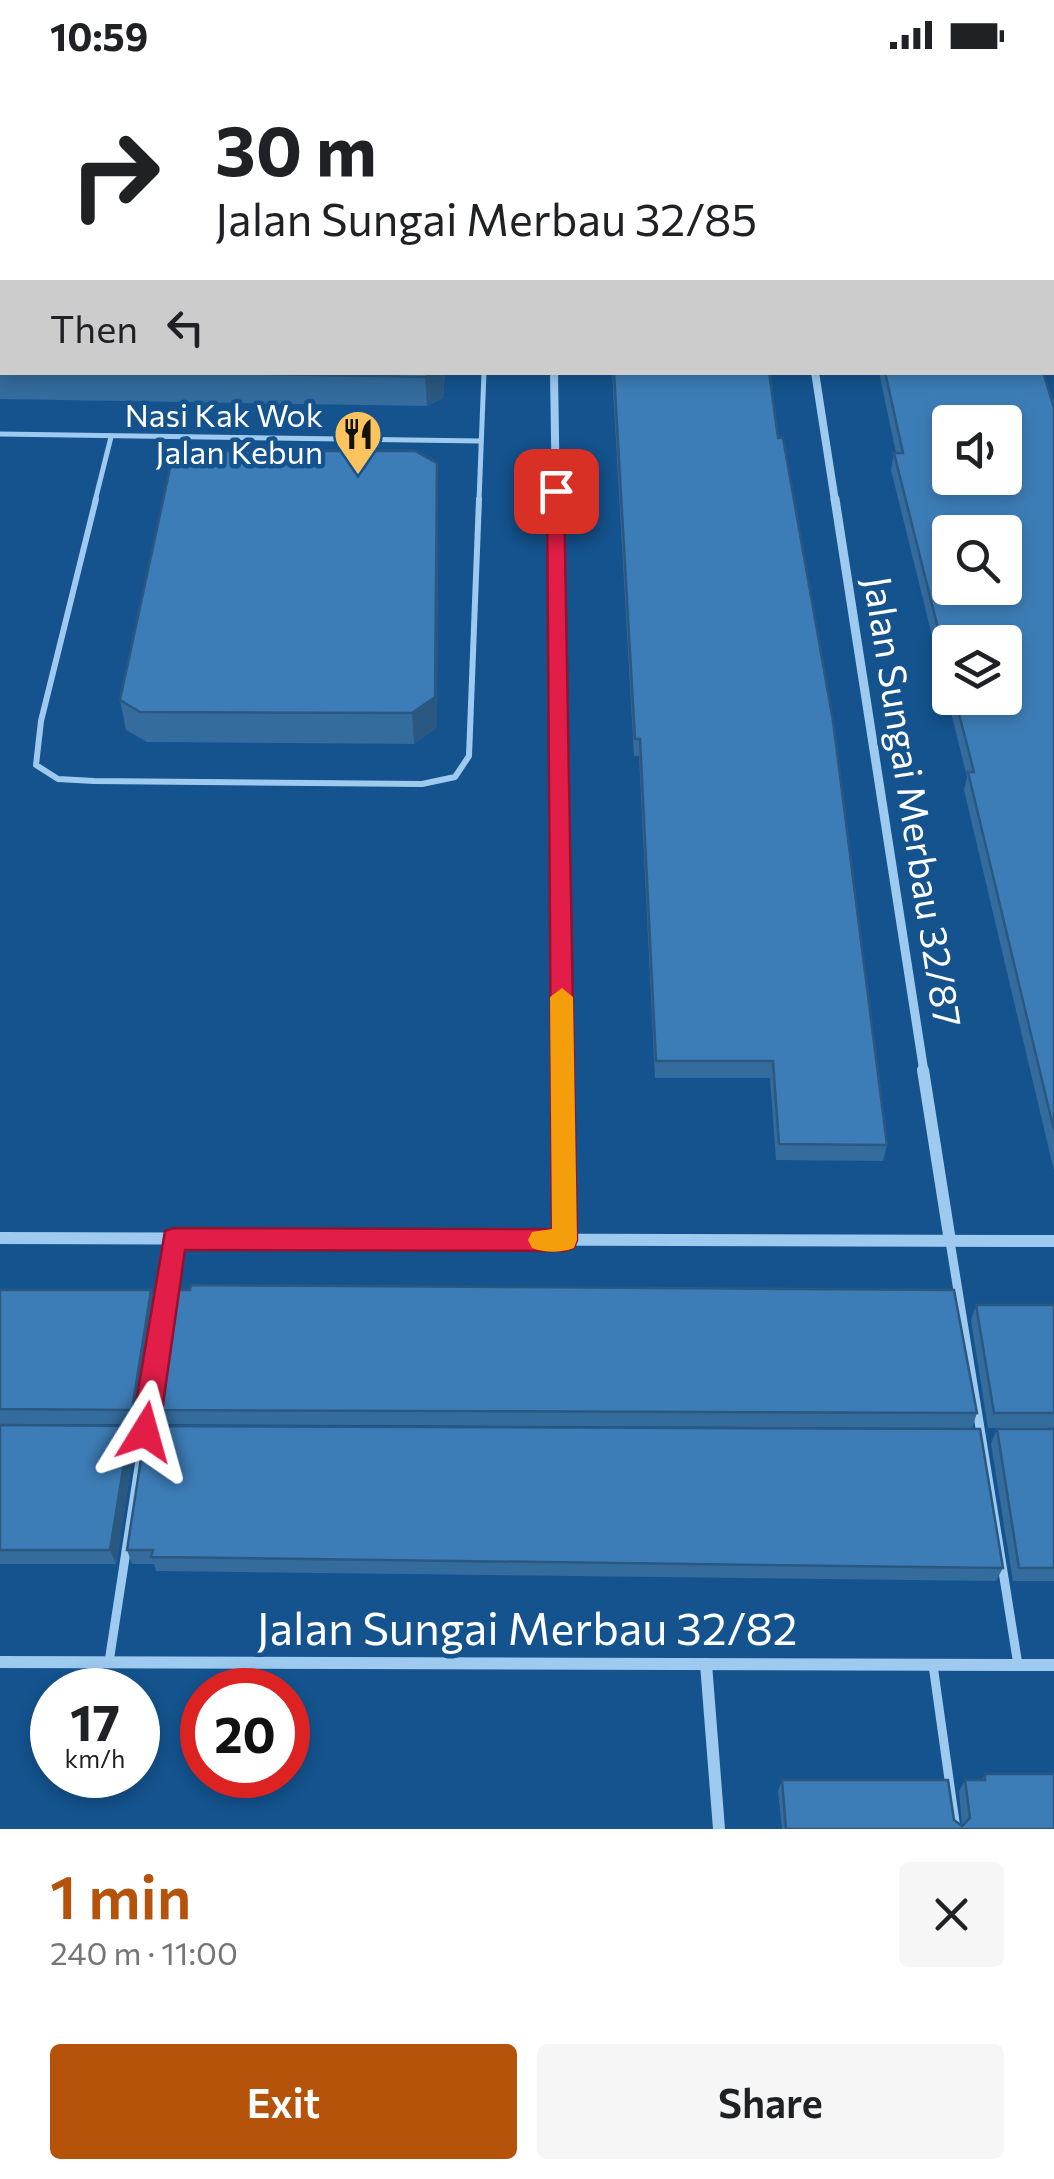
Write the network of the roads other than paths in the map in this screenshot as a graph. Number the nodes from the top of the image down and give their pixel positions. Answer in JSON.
{"nodes":[{"id":1,"x":484,"y":375,"type":"edge"},
{"id":2,"x":554,"y":375,"type":"edge"},
{"id":3,"x":815,"y":375,"type":"edge"},
{"id":4,"x":0,"y":434,"type":"edge"},
{"id":5,"x":112,"y":437,"type":"junction"},
{"id":6,"x":480,"y":441,"type":"junction"},
{"id":7,"x":0,"y":1238,"type":"edge"},
{"id":8,"x":174,"y":1239,"type":"junction"},
{"id":9,"x":564,"y":1240,"type":"junction"},
{"id":10,"x":950,"y":1241,"type":"junction"},
{"id":11,"x":1054,"y":1241,"type":"edge"},
{"id":12,"x":109,"y":1432,"type":"edge"},
{"id":13,"x":145,"y":1432,"type":"junction"},
{"id":14,"x":165,"y":1433,"type":"edge"},
{"id":15,"x":962,"y":1437,"type":"edge"},
{"id":16,"x":982,"y":1437,"type":"junction"},
{"id":17,"x":1000,"y":1437,"type":"edge"},
{"id":18,"x":0,"y":1662,"type":"edge"},
{"id":19,"x":110,"y":1662,"type":"junction"},
{"id":20,"x":706,"y":1664,"type":"junction"},
{"id":21,"x":933,"y":1665,"type":"junction"},
{"id":22,"x":1018,"y":1665,"type":"junction"},
{"id":23,"x":1054,"y":1665,"type":"edge"},
{"id":24,"x":719,"y":1829,"type":"edge"},
{"id":25,"x":956,"y":1829,"type":"edge"}],
"edges":[{"from":1,"to":6,"type":"lane"},
{"from":2,"to":9,"type":"street"},
{"from":3,"to":10,"type":"street","name":"Jalan Sungai Merbau 32/87"},
{"from":4,"to":5,"type":"lane"},
{"from":5,"to":6,"type":"lane"},
{"from":5,"to":6,"type":"lane"},
{"from":7,"to":8,"type":"street"},
{"from":8,"to":9,"type":"street"},
{"from":8,"to":13,"type":"lane"},
{"from":9,"to":10,"type":"street"},
{"from":10,"to":11,"type":"street"},
{"from":10,"to":16,"type":"lane"},
{"from":12,"to":13,"type":"lane"},
{"from":13,"to":14,"type":"lane"},
{"from":13,"to":19,"type":"lane"},
{"from":15,"to":16,"type":"lane"},
{"from":16,"to":17,"type":"lane"},
{"from":16,"to":22,"type":"lane"},
{"from":18,"to":19,"type":"street","name":"Jalan Sungai Merbau 32/82"},
{"from":19,"to":20,"type":"street","name":"Jalan Sungai Merbau 32/82"},
{"from":20,"to":21,"type":"street","name":"Jalan Sungai Merbau 32/82"},
{"from":20,"to":24,"type":"street"},
{"from":21,"to":22,"type":"street","name":"Jalan Sungai Merbau 32/82"},
{"from":21,"to":25,"type":"lane"},
{"from":22,"to":23,"type":"street","name":"Jalan Sungai Merbau 32/82"}]}
